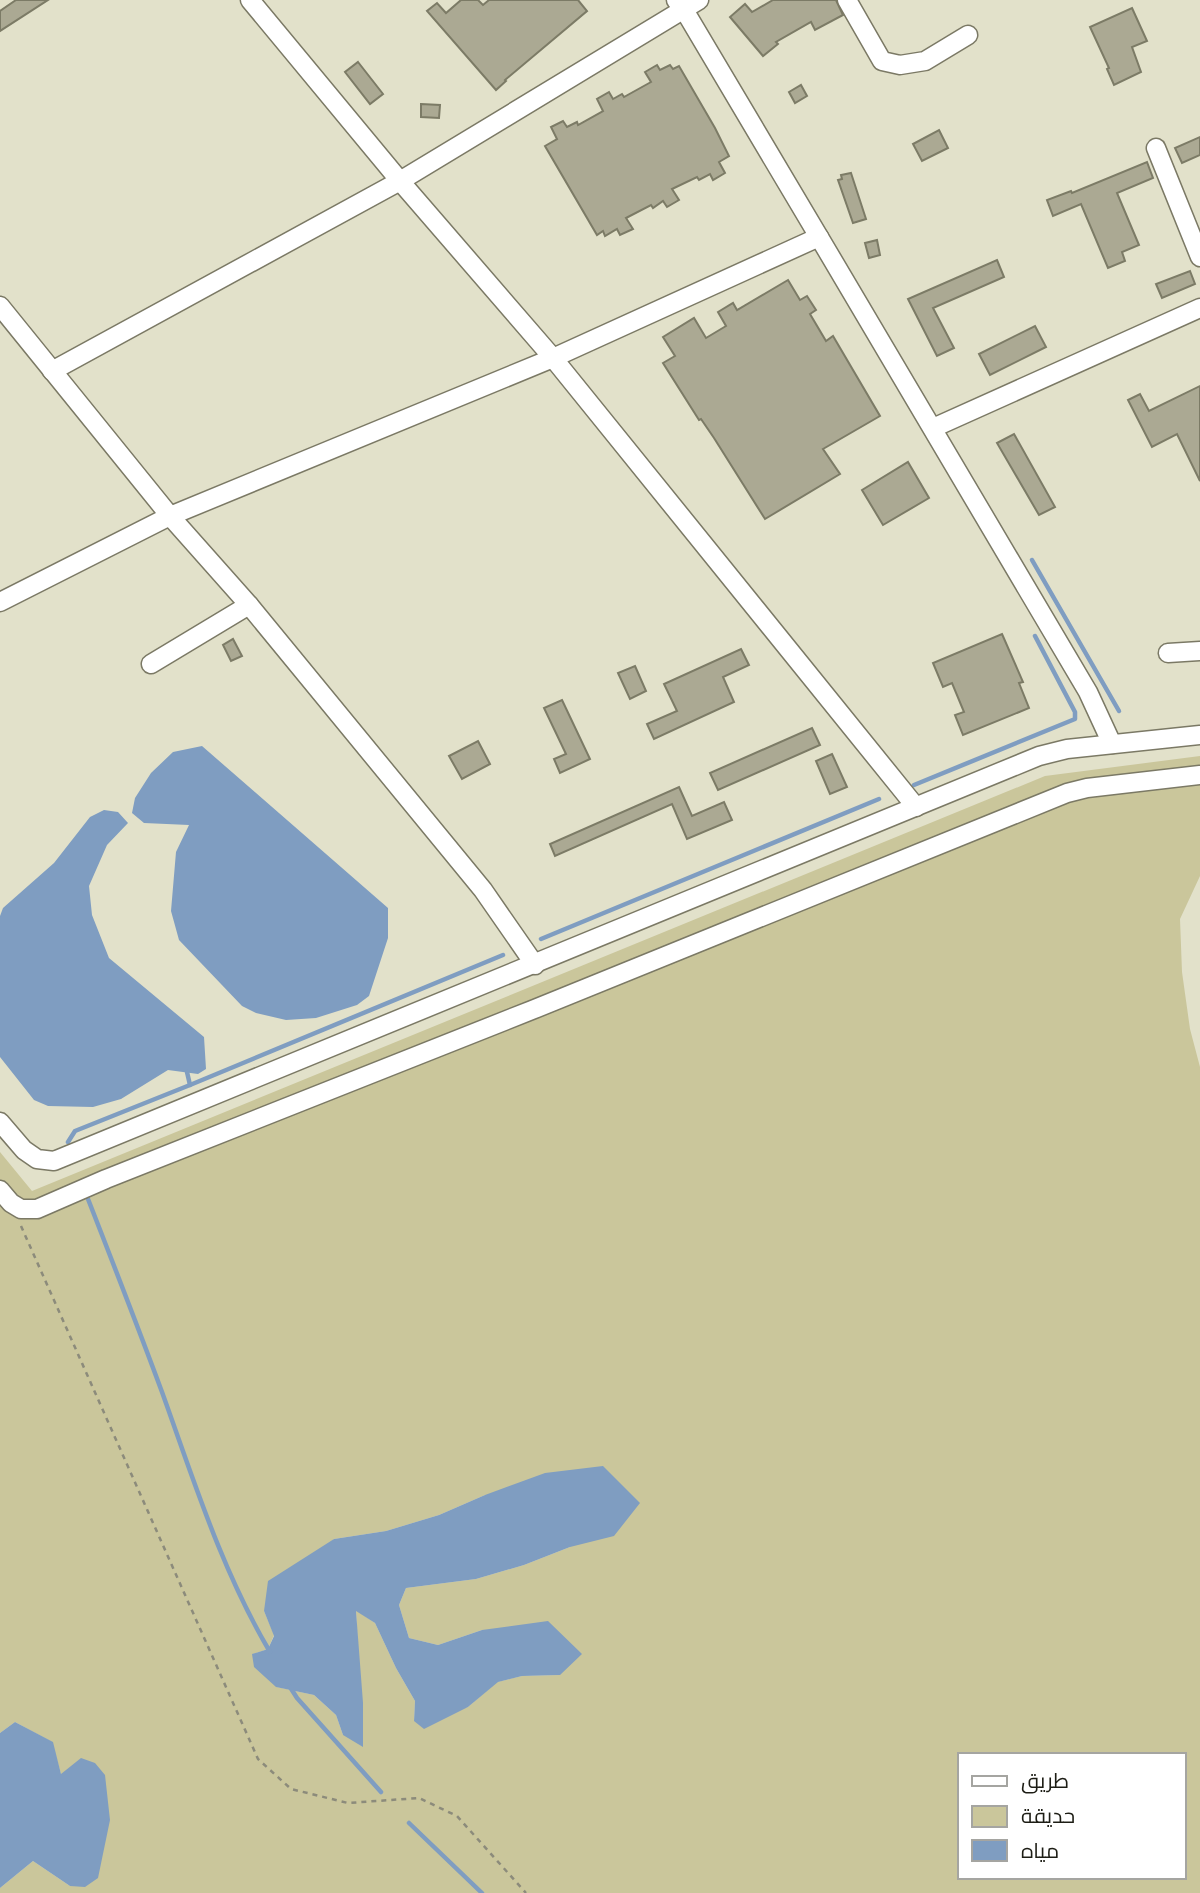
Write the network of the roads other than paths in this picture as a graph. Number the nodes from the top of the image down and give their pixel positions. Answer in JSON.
{"nodes":[{"id":1,"x":250,"y":0,"type":"edge"},
{"id":2,"x":847,"y":0,"type":"edge"},
{"id":3,"x":686,"y":3,"type":"edge"},
{"id":4,"x":968,"y":35,"type":"dead end"},
{"id":5,"x":1156,"y":148,"type":"dead end"},
{"id":6,"x":400,"y":181,"type":"junction"},
{"id":7,"x":818,"y":237,"type":"junction"},
{"id":8,"x":1200,"y":257,"type":"edge"},
{"id":9,"x":0,"y":306,"type":"edge"},
{"id":10,"x":1200,"y":308,"type":"edge"},
{"id":11,"x":553,"y":358,"type":"junction"},
{"id":12,"x":52,"y":371,"type":"junction"},
{"id":13,"x":933,"y":428,"type":"junction"},
{"id":14,"x":170,"y":516,"type":"junction"},
{"id":15,"x":0,"y":602,"type":"edge"},
{"id":16,"x":249,"y":605,"type":"junction"},
{"id":17,"x":1200,"y":651,"type":"edge"},
{"id":18,"x":1168,"y":653,"type":"dead end"},
{"id":19,"x":151,"y":664,"type":"dead end"},
{"id":20,"x":1200,"y":735,"type":"edge"},
{"id":21,"x":1112,"y":744,"type":"junction"},
{"id":22,"x":1200,"y":775,"type":"edge"},
{"id":23,"x":916,"y":807,"type":"junction"},
{"id":24,"x":535,"y":965,"type":"junction"},
{"id":25,"x":0,"y":1122,"type":"edge"},
{"id":26,"x":5,"y":1196,"type":"edge"}],
"edges":[{"from":1,"to":6,"type":"lane"},
{"from":2,"to":4,"type":"lane"},
{"from":3,"to":6,"type":"lane"},
{"from":3,"to":7,"type":"lane"},
{"from":5,"to":8,"type":"lane"},
{"from":6,"to":11,"type":"lane"},
{"from":6,"to":12,"type":"lane"},
{"from":7,"to":11,"type":"lane"},
{"from":7,"to":13,"type":"lane"},
{"from":9,"to":12,"type":"lane"},
{"from":10,"to":13,"type":"lane"},
{"from":11,"to":14,"type":"lane"},
{"from":11,"to":23,"type":"lane"},
{"from":12,"to":14,"type":"lane"},
{"from":13,"to":21,"type":"lane"},
{"from":14,"to":15,"type":"lane"},
{"from":14,"to":16,"type":"lane"},
{"from":16,"to":19,"type":"lane"},
{"from":16,"to":24,"type":"lane"},
{"from":17,"to":18,"type":"lane"},
{"from":20,"to":21,"type":"lane"},
{"from":21,"to":23,"type":"lane"},
{"from":22,"to":26,"type":"lane"},
{"from":23,"to":24,"type":"lane"},
{"from":24,"to":25,"type":"lane"}]}
